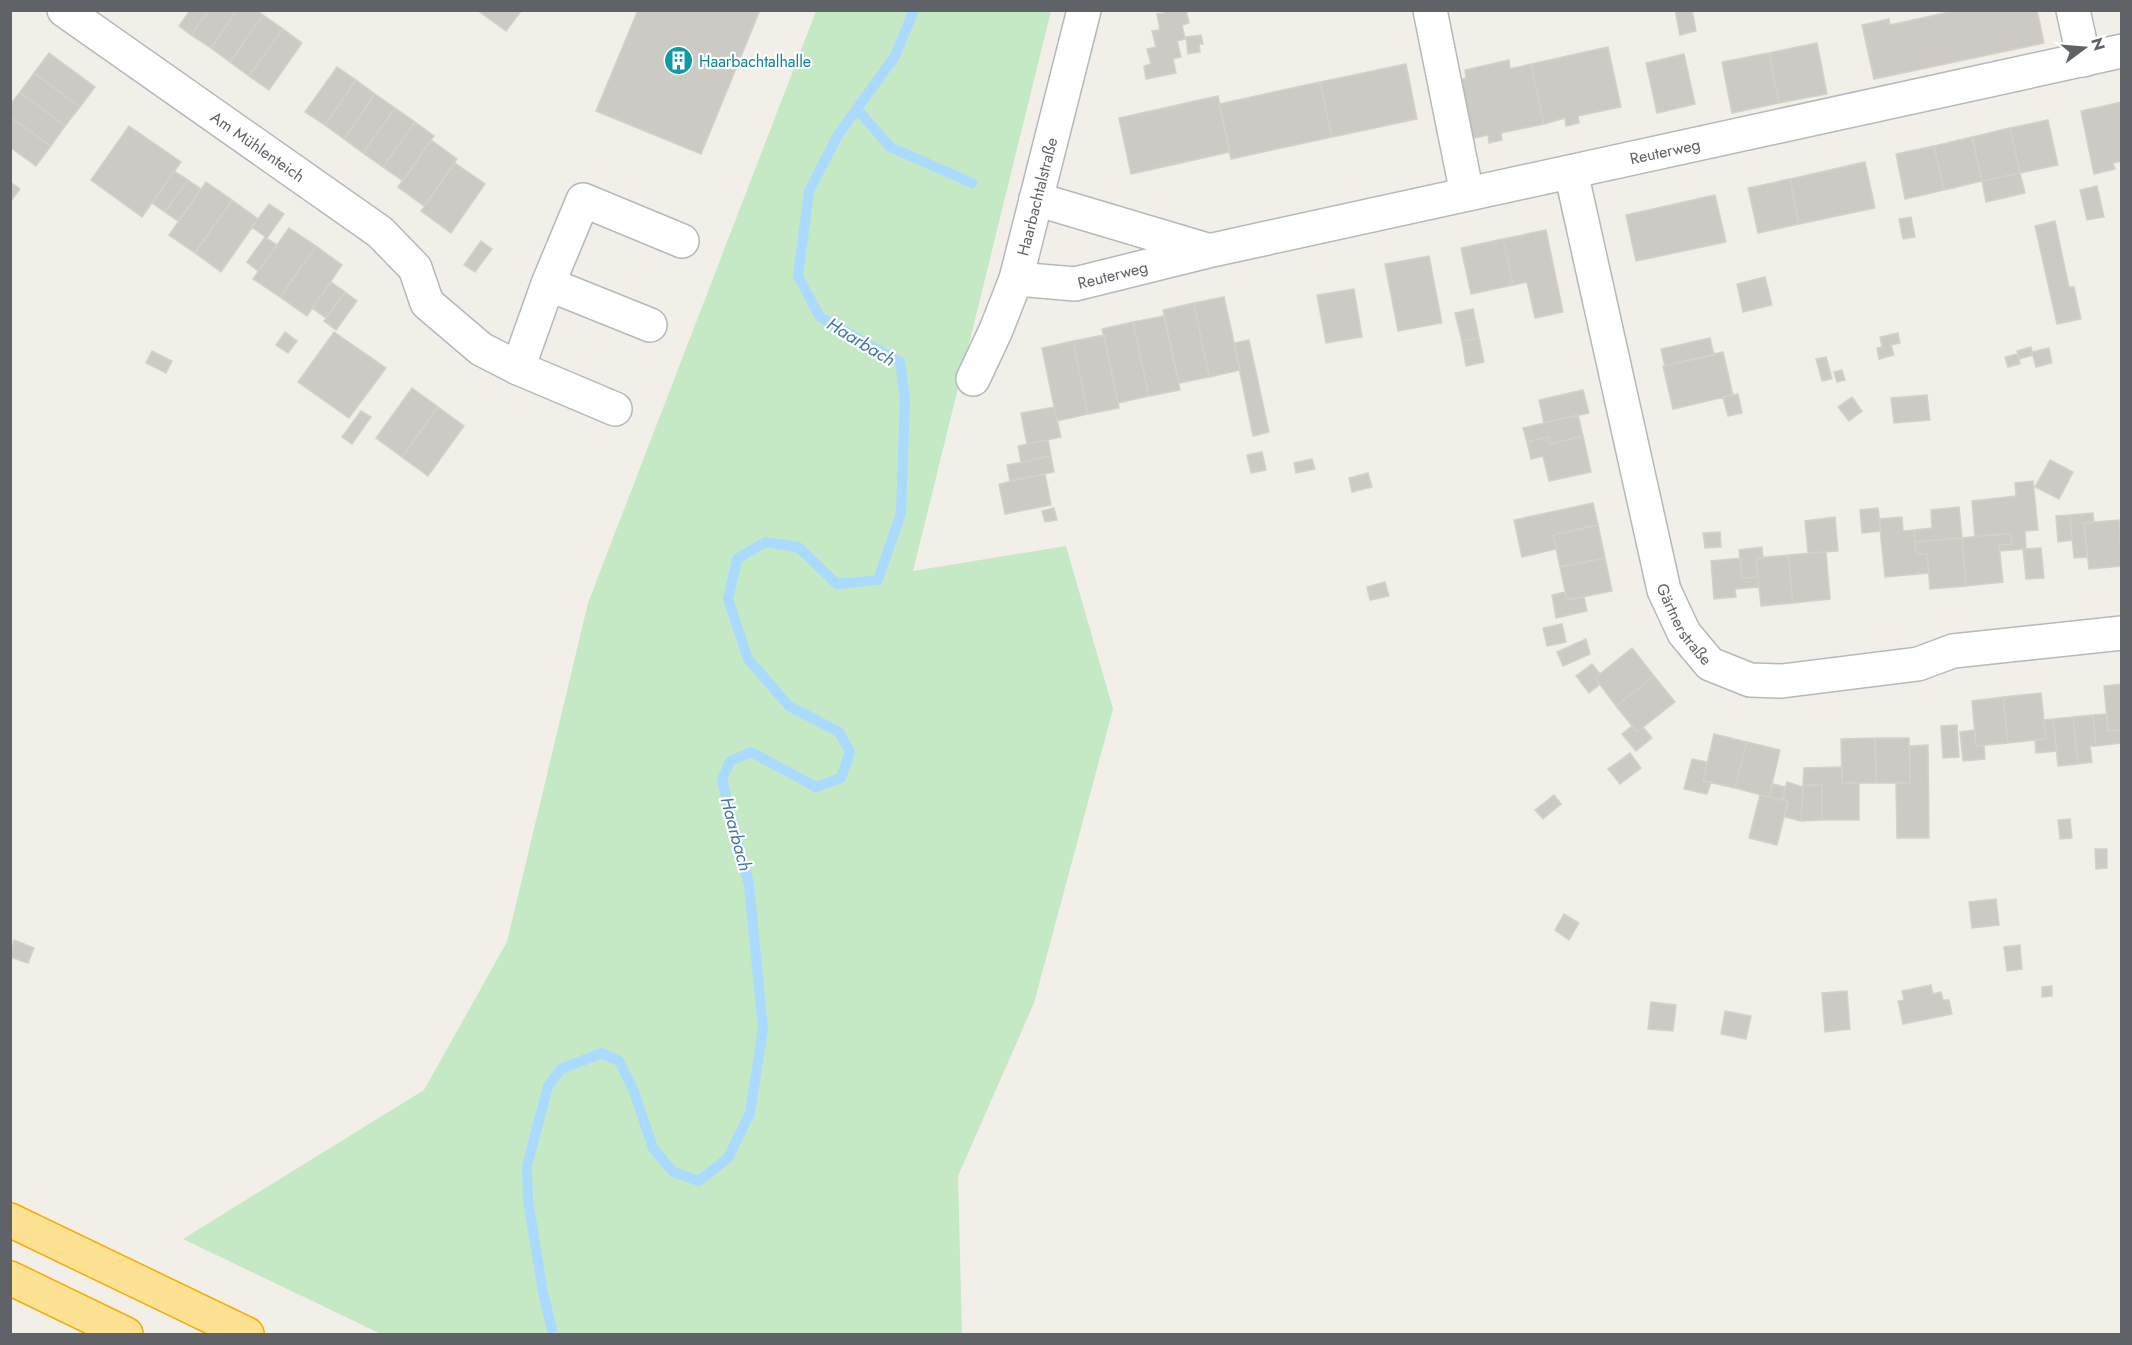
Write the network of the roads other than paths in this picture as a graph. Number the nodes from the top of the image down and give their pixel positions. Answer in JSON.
{"nodes":[{"id":1,"x":64,"y":10,"type":"edge"},
{"id":2,"x":1084,"y":10,"type":"edge"},
{"id":3,"x":1430,"y":10,"type":"edge"},
{"id":4,"x":2073,"y":10,"type":"edge"},
{"id":5,"x":2121,"y":51,"type":"edge"},
{"id":6,"x":2084,"y":60,"type":"junction"},
{"id":7,"x":1571,"y":171,"type":"junction"},
{"id":8,"x":1467,"y":194,"type":"junction"},
{"id":9,"x":1036,"y":199,"type":"junction"},
{"id":10,"x":682,"y":241,"type":"dead end"},
{"id":11,"x":1208,"y":250,"type":"junction"},
{"id":12,"x":1016,"y":279,"type":"junction"},
{"id":13,"x":548,"y":284,"type":"junction"},
{"id":14,"x":650,"y":326,"type":"dead end"},
{"id":15,"x":518,"y":368,"type":"junction"},
{"id":16,"x":973,"y":379,"type":"dead end"},
{"id":17,"x":615,"y":409,"type":"dead end"},
{"id":18,"x":2121,"y":633,"type":"edge"},
{"id":19,"x":12,"y":1221,"type":"edge"},
{"id":20,"x":22,"y":1283,"type":"edge"},
{"id":21,"x":126,"y":1335,"type":"edge"},
{"id":22,"x":247,"y":1335,"type":"edge"}],
"edges":[{"from":1,"to":15,"type":"street","name":"Am Mühlenteich"},
{"from":2,"to":9,"type":"street","name":"Haarbachtalstraße"},
{"from":3,"to":8,"type":"street"},
{"from":4,"to":6,"type":"street"},
{"from":5,"to":6,"type":"street","name":"Reuterweg"},
{"from":6,"to":7,"type":"street","name":"Reuterweg"},
{"from":7,"to":8,"type":"street","name":"Reuterweg"},
{"from":7,"to":18,"type":"street","name":"Gärtnerstraße"},
{"from":8,"to":11,"type":"street","name":"Reuterweg"},
{"from":9,"to":11,"type":"street","name":"Reuterweg"},
{"from":9,"to":12,"type":"street","name":"Haarbachtalstraße"},
{"from":10,"to":13,"type":"street"},
{"from":11,"to":12,"type":"street","name":"Reuterweg"},
{"from":12,"to":16,"type":"street","name":"Haarbachtalstraße"},
{"from":13,"to":14,"type":"street"},
{"from":13,"to":15,"type":"street"},
{"from":15,"to":17,"type":"street"},
{"from":19,"to":22,"type":"highway"},
{"from":20,"to":21,"type":"highway"}]}
